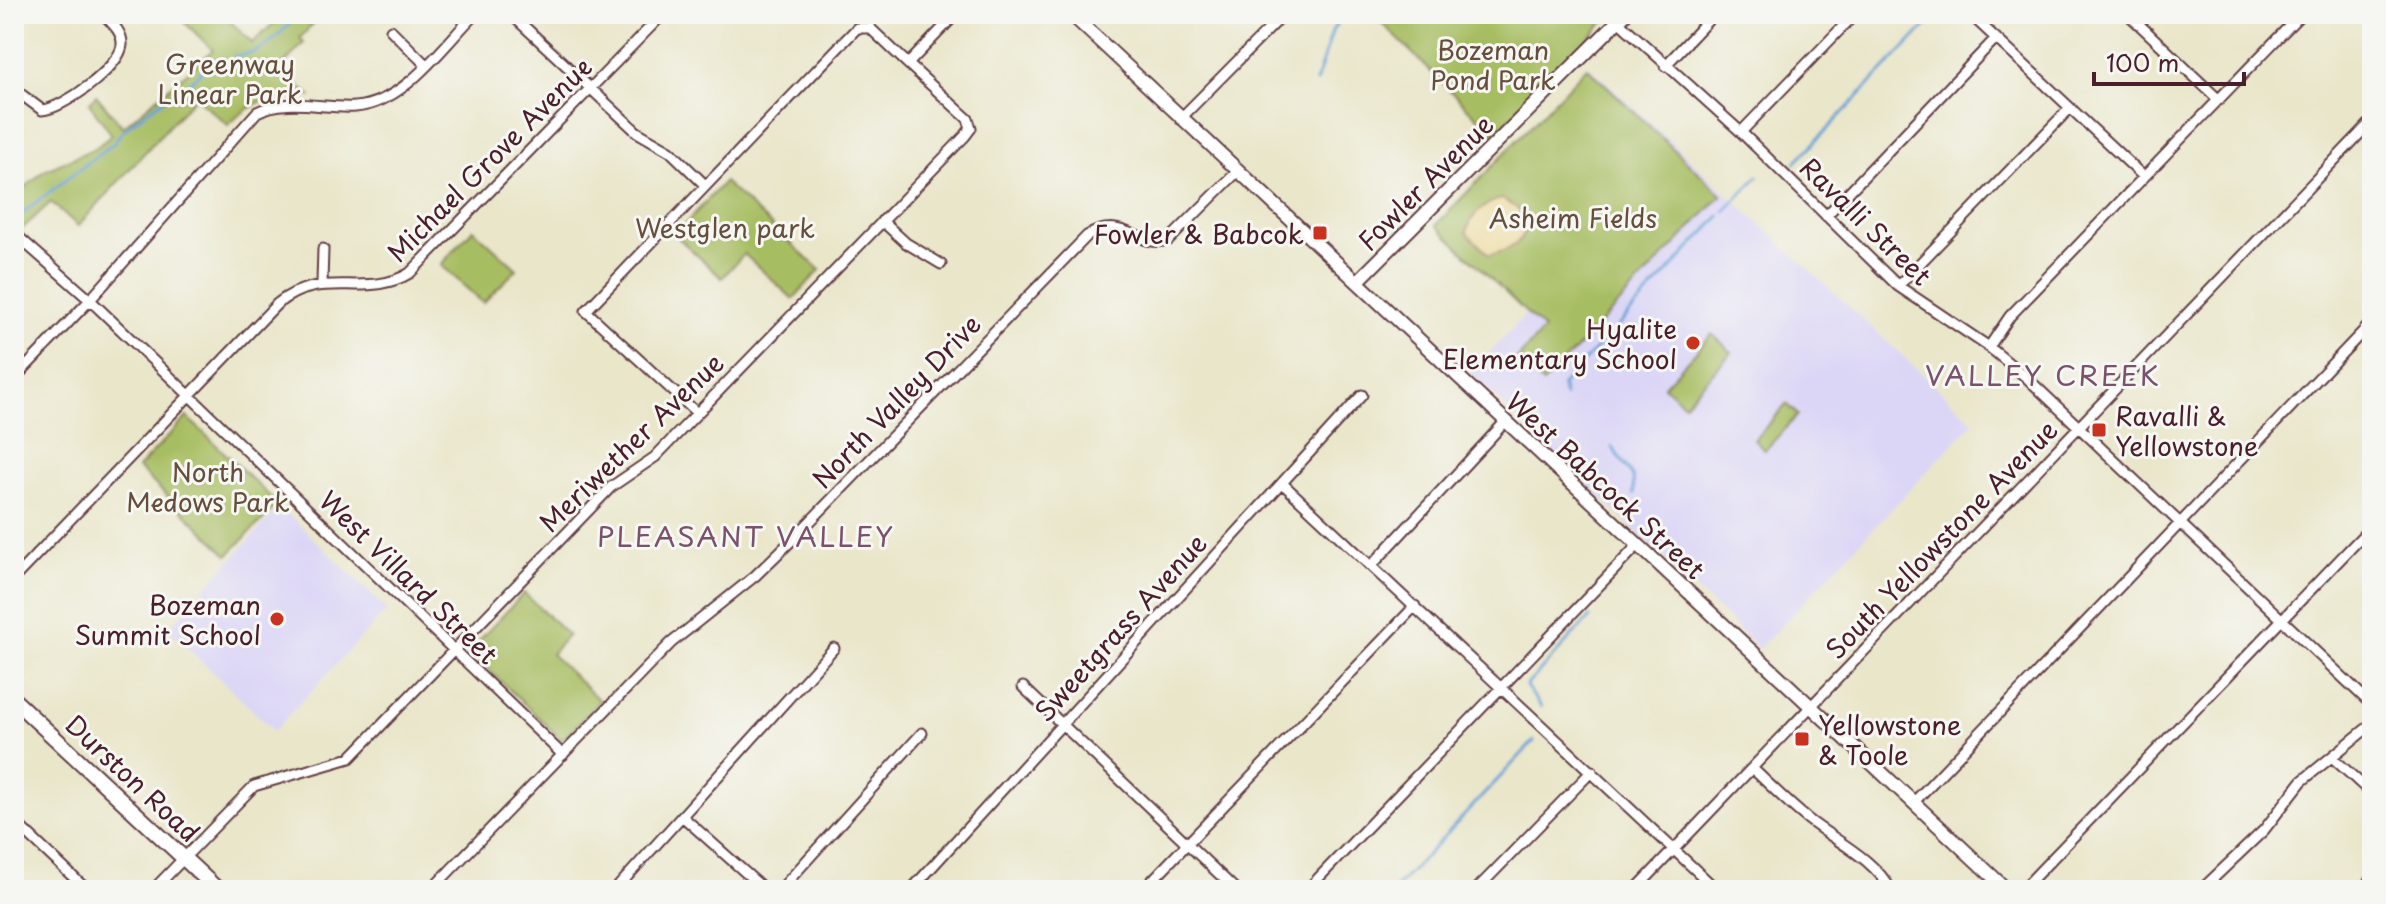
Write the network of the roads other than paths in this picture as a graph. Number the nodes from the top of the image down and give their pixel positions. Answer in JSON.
{"nodes":[{"id":1,"x":103,"y":14,"type":"edge"},
{"id":2,"x":475,"y":14,"type":"edge"},
{"id":3,"x":511,"y":14,"type":"edge"},
{"id":4,"x":663,"y":14,"type":"edge"},
{"id":5,"x":956,"y":14,"type":"edge"},
{"id":6,"x":1284,"y":14,"type":"edge"},
{"id":7,"x":1714,"y":14,"type":"edge"},
{"id":8,"x":1855,"y":14,"type":"edge"},
{"id":9,"x":1970,"y":14,"type":"edge"},
{"id":10,"x":2128,"y":14,"type":"edge"},
{"id":11,"x":2301,"y":14,"type":"edge"},
{"id":12,"x":1078,"y":16,"type":"edge"},
{"id":13,"x":1621,"y":18,"type":"edge"},
{"id":14,"x":391,"y":30,"type":"dead end"},
{"id":15,"x":1996,"y":38,"type":"junction"},
{"id":16,"x":425,"y":64,"type":"junction"},
{"id":17,"x":908,"y":64,"type":"junction"},
{"id":18,"x":1665,"y":66,"type":"junction"},
{"id":19,"x":14,"y":89,"type":"edge"},
{"id":20,"x":592,"y":89,"type":"junction"},
{"id":21,"x":2219,"y":100,"type":"junction"},
{"id":22,"x":2070,"y":108,"type":"junction"},
{"id":23,"x":1180,"y":119,"type":"junction"},
{"id":24,"x":2372,"y":121,"type":"edge"},
{"id":25,"x":1741,"y":132,"type":"junction"},
{"id":26,"x":1238,"y":171,"type":"junction"},
{"id":27,"x":2144,"y":177,"type":"junction"},
{"id":28,"x":704,"y":184,"type":"junction"},
{"id":29,"x":1826,"y":216,"type":"junction"},
{"id":30,"x":882,"y":221,"type":"junction"},
{"id":31,"x":14,"y":233,"type":"edge"},
{"id":32,"x":323,"y":249,"type":"dead end"},
{"id":33,"x":941,"y":264,"type":"dead end"},
{"id":34,"x":1359,"y":280,"type":"junction"},
{"id":35,"x":322,"y":283,"type":"junction"},
{"id":36,"x":1898,"y":286,"type":"junction"},
{"id":37,"x":90,"y":300,"type":"junction"},
{"id":38,"x":2372,"y":322,"type":"edge"},
{"id":39,"x":1989,"y":347,"type":"junction"},
{"id":40,"x":14,"y":379,"type":"edge"},
{"id":41,"x":1362,"y":395,"type":"dead end"},
{"id":42,"x":188,"y":397,"type":"junction"},
{"id":43,"x":697,"y":413,"type":"junction"},
{"id":44,"x":1505,"y":422,"type":"junction"},
{"id":45,"x":2079,"y":428,"type":"junction"},
{"id":46,"x":1282,"y":483,"type":"junction"},
{"id":47,"x":2182,"y":523,"type":"junction"},
{"id":48,"x":2372,"y":526,"type":"edge"},
{"id":49,"x":1638,"y":545,"type":"junction"},
{"id":50,"x":1372,"y":565,"type":"junction"},
{"id":51,"x":14,"y":578,"type":"edge"},
{"id":52,"x":1415,"y":606,"type":"junction"},
{"id":53,"x":2283,"y":621,"type":"junction"},
{"id":54,"x":834,"y":648,"type":"dead end"},
{"id":55,"x":453,"y":651,"type":"junction"},
{"id":56,"x":1023,"y":687,"type":"dead end"},
{"id":57,"x":1502,"y":687,"type":"junction"},
{"id":58,"x":14,"y":700,"type":"edge"},
{"id":59,"x":2372,"y":705,"type":"edge"},
{"id":60,"x":1811,"y":706,"type":"junction"},
{"id":61,"x":1062,"y":724,"type":"junction"},
{"id":62,"x":2372,"y":724,"type":"edge"},
{"id":63,"x":922,"y":733,"type":"dead end"},
{"id":64,"x":563,"y":755,"type":"junction"},
{"id":65,"x":2333,"y":758,"type":"junction"},
{"id":66,"x":1753,"y":769,"type":"junction"},
{"id":67,"x":1592,"y":771,"type":"junction"},
{"id":68,"x":2372,"y":794,"type":"edge"},
{"id":69,"x":1914,"y":802,"type":"junction"},
{"id":70,"x":682,"y":816,"type":"junction"},
{"id":71,"x":14,"y":821,"type":"edge"},
{"id":72,"x":1188,"y":843,"type":"junction"},
{"id":73,"x":1675,"y":849,"type":"junction"},
{"id":74,"x":184,"y":858,"type":"junction"},
{"id":75,"x":2372,"y":879,"type":"edge"},
{"id":76,"x":87,"y":890,"type":"edge"},
{"id":77,"x":153,"y":890,"type":"edge"},
{"id":78,"x":218,"y":890,"type":"edge"},
{"id":79,"x":431,"y":890,"type":"edge"},
{"id":80,"x":615,"y":890,"type":"edge"},
{"id":81,"x":765,"y":890,"type":"edge"},
{"id":82,"x":780,"y":890,"type":"edge"},
{"id":83,"x":911,"y":890,"type":"edge"},
{"id":84,"x":1143,"y":890,"type":"edge"},
{"id":85,"x":1236,"y":890,"type":"edge"},
{"id":86,"x":1307,"y":890,"type":"edge"},
{"id":87,"x":1476,"y":890,"type":"edge"},
{"id":88,"x":1635,"y":890,"type":"edge"},
{"id":89,"x":1717,"y":890,"type":"edge"},
{"id":90,"x":1891,"y":890,"type":"edge"},
{"id":91,"x":2007,"y":890,"type":"edge"},
{"id":92,"x":2022,"y":890,"type":"edge"},
{"id":93,"x":2201,"y":890,"type":"edge"},
{"id":94,"x":2362,"y":890,"type":"edge"}],
"edges":[{"from":1,"to":19,"type":"street"},
{"from":2,"to":16,"type":"street"},
{"from":3,"to":20,"type":"street"},
{"from":4,"to":20,"type":"street","name":"Michael Grove Avenue"},
{"from":5,"to":17,"type":"street"},
{"from":6,"to":23,"type":"street"},
{"from":7,"to":18,"type":"street"},
{"from":8,"to":25,"type":"street"},
{"from":9,"to":15,"type":"street"},
{"from":10,"to":21,"type":"street"},
{"from":11,"to":21,"type":"street"},
{"from":12,"to":23,"type":"street","name":"West Babcock Street"},
{"from":13,"to":18,"type":"street","name":"Ravalli Street"},
{"from":13,"to":34,"type":"street","name":"Fowler Avenue"},
{"from":14,"to":16,"type":"street"},
{"from":15,"to":22,"type":"street"},
{"from":15,"to":29,"type":"street"},
{"from":16,"to":37,"type":"street"},
{"from":17,"to":28,"type":"street"},
{"from":17,"to":30,"type":"street","name":"Meriwether Avenue"},
{"from":18,"to":25,"type":"street","name":"Ravalli Street"},
{"from":20,"to":28,"type":"street"},
{"from":20,"to":35,"type":"street","name":"Michael Grove Avenue"},
{"from":21,"to":27,"type":"street"},
{"from":22,"to":27,"type":"street"},
{"from":22,"to":36,"type":"street"},
{"from":23,"to":26,"type":"street","name":"West Babcock Street"},
{"from":24,"to":45,"type":"street","name":"South Yellowstone Avenue"},
{"from":25,"to":29,"type":"street","name":"Ravalli Street"},
{"from":26,"to":34,"type":"street","name":"West Babcock Street"},
{"from":26,"to":64,"type":"street","name":"North Valley Drive"},
{"from":27,"to":39,"type":"street"},
{"from":28,"to":43,"type":"street"},
{"from":29,"to":36,"type":"street","name":"Ravalli Street"},
{"from":30,"to":33,"type":"street"},
{"from":30,"to":43,"type":"street","name":"Meriwether Avenue"},
{"from":31,"to":37,"type":"street","name":"West Villard Street"},
{"from":32,"to":35,"type":"street"},
{"from":34,"to":44,"type":"street","name":"West Babcock Street"},
{"from":35,"to":42,"type":"street","name":"Michael Grove Avenue"},
{"from":36,"to":39,"type":"street","name":"Ravalli Street"},
{"from":37,"to":40,"type":"street"},
{"from":37,"to":42,"type":"street","name":"West Villard Street"},
{"from":38,"to":47,"type":"street"},
{"from":39,"to":45,"type":"street","name":"Ravalli Street"},
{"from":41,"to":46,"type":"street","name":"Sweetgrass Avenue"},
{"from":42,"to":51,"type":"street","name":"Michael Grove Avenue"},
{"from":42,"to":55,"type":"street","name":"West Villard Street"},
{"from":43,"to":55,"type":"street","name":"Meriwether Avenue"},
{"from":44,"to":49,"type":"street","name":"West Babcock Street"},
{"from":44,"to":50,"type":"street"},
{"from":45,"to":47,"type":"street","name":"Ravalli Street"},
{"from":45,"to":60,"type":"street","name":"South Yellowstone Avenue"},
{"from":46,"to":50,"type":"street"},
{"from":46,"to":61,"type":"street","name":"Sweetgrass Avenue"},
{"from":47,"to":53,"type":"street","name":"Ravalli Street"},
{"from":47,"to":69,"type":"street"},
{"from":48,"to":53,"type":"street"},
{"from":49,"to":57,"type":"street"},
{"from":49,"to":60,"type":"street","name":"West Babcock Street"},
{"from":50,"to":52,"type":"street"},
{"from":52,"to":57,"type":"street"},
{"from":52,"to":72,"type":"street"},
{"from":53,"to":59,"type":"street","name":"Ravalli Street"},
{"from":53,"to":92,"type":"street"},
{"from":54,"to":70,"type":"street"},
{"from":55,"to":64,"type":"street","name":"West Villard Street"},
{"from":55,"to":74,"type":"street","name":"Meriwether Avenue"},
{"from":56,"to":61,"type":"street"},
{"from":57,"to":67,"type":"street"},
{"from":57,"to":86,"type":"street"},
{"from":58,"to":74,"type":"main road","name":"Durston Road"},
{"from":60,"to":66,"type":"street","name":"South Yellowstone Avenue"},
{"from":60,"to":69,"type":"street","name":"West Babcock Street"},
{"from":61,"to":72,"type":"street"},
{"from":61,"to":83,"type":"street","name":"Sweetgrass Avenue"},
{"from":62,"to":65,"type":"street"},
{"from":63,"to":82,"type":"street"},
{"from":64,"to":79,"type":"street","name":"North Valley Drive"},
{"from":65,"to":68,"type":"street"},
{"from":65,"to":93,"type":"street"},
{"from":66,"to":73,"type":"street","name":"South Yellowstone Avenue"},
{"from":66,"to":90,"type":"street"},
{"from":67,"to":73,"type":"street"},
{"from":67,"to":87,"type":"street"},
{"from":69,"to":91,"type":"street","name":"West Babcock Street"},
{"from":70,"to":80,"type":"street"},
{"from":70,"to":81,"type":"street"},
{"from":71,"to":76,"type":"street"},
{"from":72,"to":84,"type":"street"},
{"from":72,"to":85,"type":"street"},
{"from":73,"to":88,"type":"street","name":"South Yellowstone Avenue"},
{"from":73,"to":89,"type":"street"},
{"from":74,"to":77,"type":"street","name":"Meriwether Avenue"},
{"from":74,"to":78,"type":"main road","name":"Durston Road"},
{"from":75,"to":94,"type":"street"}]}
